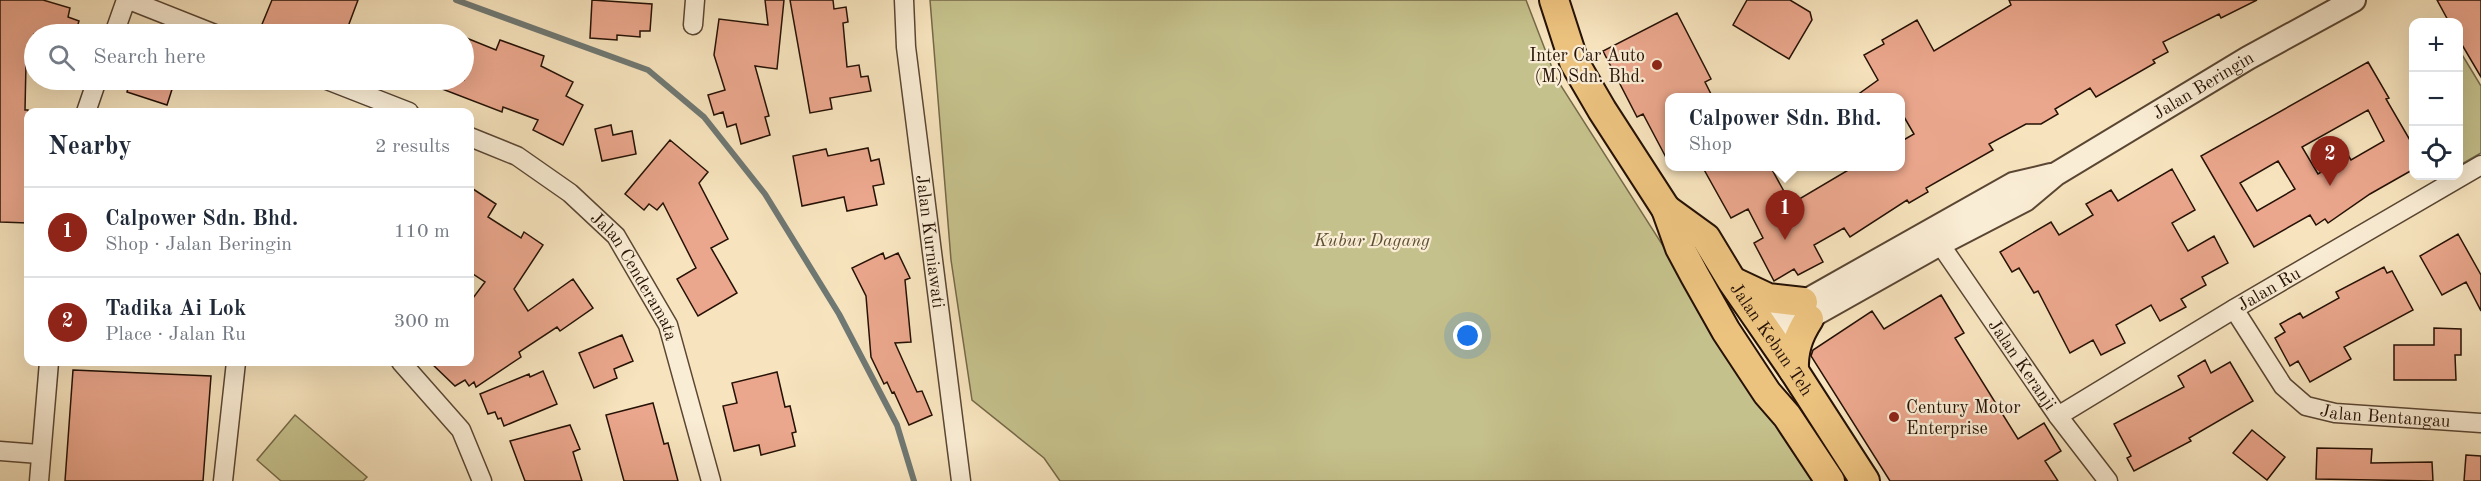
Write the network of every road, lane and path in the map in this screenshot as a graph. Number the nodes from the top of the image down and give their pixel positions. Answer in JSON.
{"nodes":[{"id":1,"x":127,"y":0,"type":"edge"},
{"id":2,"x":695,"y":0,"type":"edge"},
{"id":3,"x":904,"y":0,"type":"edge"},
{"id":4,"x":1554,"y":0,"type":"edge"},
{"id":5,"x":2354,"y":0,"type":"edge"},
{"id":6,"x":118,"y":24,"type":"edge"},
{"id":7,"x":189,"y":24,"type":"edge"},
{"id":8,"x":693,"y":25,"type":"dead end"},
{"id":9,"x":94,"y":90,"type":"edge"},
{"id":10,"x":353,"y":90,"type":"edge"},
{"id":11,"x":88,"y":108,"type":"edge"},
{"id":12,"x":399,"y":108,"type":"edge"},
{"id":13,"x":474,"y":139,"type":"edge"},
{"id":14,"x":2481,"y":165,"type":"edge"},
{"id":15,"x":2056,"y":174,"type":"junction"},
{"id":16,"x":1666,"y":209,"type":"junction"},
{"id":17,"x":1940,"y":244,"type":"junction"},
{"id":18,"x":1732,"y":281,"type":"junction"},
{"id":19,"x":2234,"y":309,"type":"junction"},
{"id":20,"x":1715,"y":310,"type":"junction"},
{"id":21,"x":1806,"y":311,"type":"junction"},
{"id":22,"x":1764,"y":334,"type":"junction"},
{"id":23,"x":49,"y":366,"type":"edge"},
{"id":24,"x":236,"y":366,"type":"edge"},
{"id":25,"x":405,"y":366,"type":"edge"},
{"id":26,"x":1794,"y":371,"type":"junction"},
{"id":27,"x":1787,"y":416,"type":"junction"},
{"id":28,"x":2058,"y":416,"type":"junction"},
{"id":29,"x":2481,"y":423,"type":"edge"},
{"id":30,"x":0,"y":452,"type":"edge"},
{"id":31,"x":39,"y":454,"type":"junction"},
{"id":32,"x":39,"y":481,"type":"edge"},
{"id":33,"x":223,"y":481,"type":"edge"},
{"id":34,"x":482,"y":481,"type":"edge"},
{"id":35,"x":711,"y":481,"type":"edge"},
{"id":36,"x":961,"y":481,"type":"edge"},
{"id":37,"x":1830,"y":481,"type":"edge"},
{"id":38,"x":1865,"y":481,"type":"edge"},
{"id":39,"x":2108,"y":481,"type":"edge"}],
"edges":[{"from":1,"to":6,"type":"street"},
{"from":1,"to":7,"type":"street"},
{"from":2,"to":8,"type":"street"},
{"from":3,"to":36,"type":"street","name":"Jalan Kurniawati"},
{"from":4,"to":16,"type":"main road","name":"Jalan Kebun Teh"},
{"from":5,"to":15,"type":"street","name":"Jalan Beringin"},
{"from":9,"to":11,"type":"street"},
{"from":10,"to":12,"type":"street"},
{"from":13,"to":35,"type":"street","name":"Jalan Cenderamata"},
{"from":14,"to":19,"type":"street","name":"Jalan Ru"},
{"from":15,"to":17,"type":"street","name":"Jalan Beringin"},
{"from":15,"to":21,"type":"street","name":"Jalan Beringin"},
{"from":16,"to":18,"type":"main road","name":"Jalan Kebun Teh"},
{"from":16,"to":20,"type":"main road","name":"Jalan Kebun Teh"},
{"from":17,"to":21,"type":"street","name":"Jalan Beringin"},
{"from":17,"to":28,"type":"street","name":"Jalan Keranji"},
{"from":18,"to":21,"type":"main road"},
{"from":18,"to":22,"type":"main road","name":"Jalan Kebun Teh"},
{"from":19,"to":28,"type":"street","name":"Jalan Ru"},
{"from":19,"to":29,"type":"street","name":"Jalan Bentangau"},
{"from":20,"to":22,"type":"main road"},
{"from":20,"to":27,"type":"main road","name":"Jalan Kebun Teh"},
{"from":21,"to":22,"type":"street","name":"Jalan Beringin"},
{"from":21,"to":26,"type":"main road"},
{"from":22,"to":26,"type":"main road","name":"Jalan Kebun Teh"},
{"from":22,"to":27,"type":"main road"},
{"from":23,"to":31,"type":"street"},
{"from":24,"to":33,"type":"street"},
{"from":25,"to":34,"type":"street"},
{"from":26,"to":38,"type":"main road","name":"Jalan Kebun Teh"},
{"from":27,"to":37,"type":"main road","name":"Jalan Kebun Teh"},
{"from":28,"to":39,"type":"street","name":"Jalan Keranji"},
{"from":30,"to":31,"type":"street"},
{"from":31,"to":32,"type":"street"}]}
